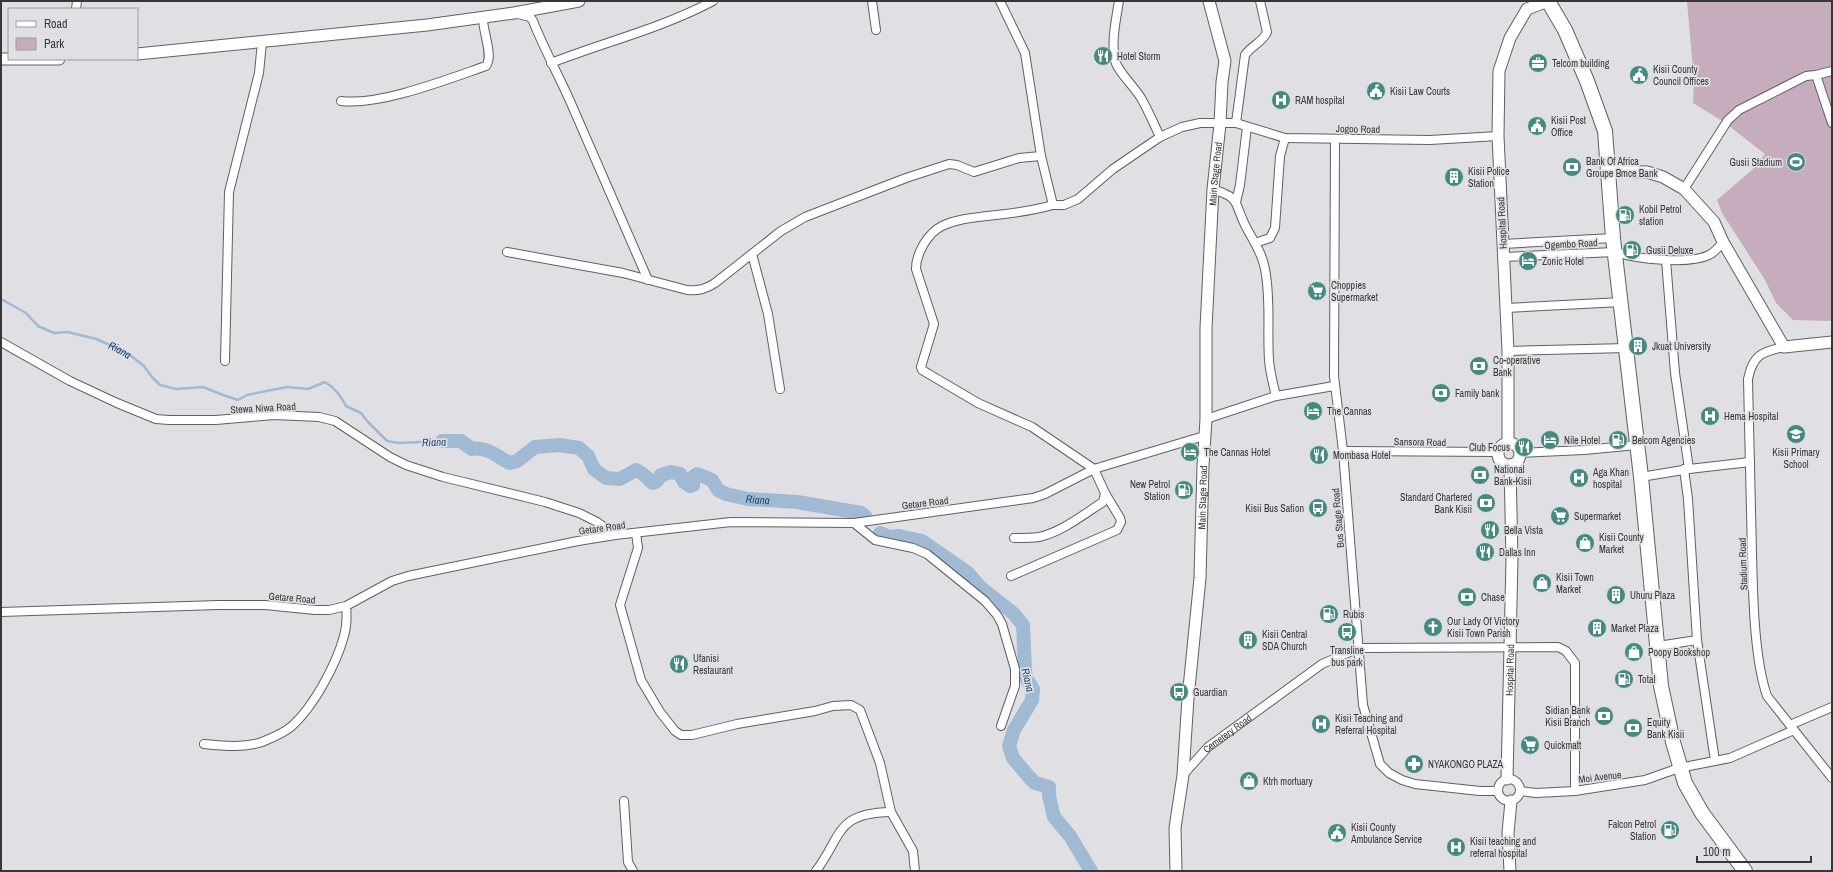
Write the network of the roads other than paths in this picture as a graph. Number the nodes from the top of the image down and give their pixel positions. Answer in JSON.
{"nodes":[{"id":1,"x":579,"y":1,"type":"edge"},
{"id":2,"x":713,"y":1,"type":"edge"},
{"id":3,"x":872,"y":1,"type":"edge"},
{"id":4,"x":1000,"y":1,"type":"edge"},
{"id":5,"x":1119,"y":1,"type":"edge"},
{"id":6,"x":1209,"y":1,"type":"edge"},
{"id":7,"x":1260,"y":1,"type":"edge"},
{"id":8,"x":1548,"y":1,"type":"edge"},
{"id":9,"x":556,"y":3,"type":"edge"},
{"id":10,"x":514,"y":13,"type":"junction"},
{"id":11,"x":483,"y":17,"type":"junction"},
{"id":12,"x":876,"y":30,"type":"dead end"},
{"id":13,"x":262,"y":42,"type":"junction"},
{"id":14,"x":138,"y":54,"type":"edge"},
{"id":15,"x":551,"y":63,"type":"junction"},
{"id":16,"x":1832,"y":71,"type":"edge"},
{"id":17,"x":1816,"y":75,"type":"junction"},
{"id":18,"x":341,"y":101,"type":"dead end"},
{"id":19,"x":1832,"y":123,"type":"edge"},
{"id":20,"x":1220,"y":124,"type":"junction"},
{"id":21,"x":1236,"y":124,"type":"junction"},
{"id":22,"x":1247,"y":127,"type":"junction"},
{"id":23,"x":1498,"y":136,"type":"junction"},
{"id":24,"x":1160,"y":137,"type":"junction"},
{"id":25,"x":1285,"y":138,"type":"junction"},
{"id":26,"x":1335,"y":139,"type":"junction"},
{"id":27,"x":1041,"y":156,"type":"junction"},
{"id":28,"x":1608,"y":171,"type":"junction"},
{"id":29,"x":1213,"y":189,"type":"junction"},
{"id":30,"x":1684,"y":189,"type":"junction"},
{"id":31,"x":1236,"y":202,"type":"junction"},
{"id":32,"x":1053,"y":205,"type":"junction"},
{"id":33,"x":1614,"y":238,"type":"junction"},
{"id":34,"x":1723,"y":242,"type":"junction"},
{"id":35,"x":1255,"y":243,"type":"junction"},
{"id":36,"x":1503,"y":244,"type":"junction"},
{"id":37,"x":507,"y":252,"type":"dead end"},
{"id":38,"x":752,"y":254,"type":"junction"},
{"id":39,"x":1621,"y":254,"type":"junction"},
{"id":40,"x":1504,"y":257,"type":"junction"},
{"id":41,"x":1666,"y":260,"type":"junction"},
{"id":42,"x":648,"y":280,"type":"junction"},
{"id":43,"x":1622,"y":302,"type":"junction"},
{"id":44,"x":1506,"y":308,"type":"junction"},
{"id":45,"x":1,"y":342,"type":"edge"},
{"id":46,"x":1832,"y":342,"type":"edge"},
{"id":47,"x":1784,"y":347,"type":"junction"},
{"id":48,"x":1627,"y":348,"type":"junction"},
{"id":49,"x":1508,"y":351,"type":"junction"},
{"id":50,"x":225,"y":361,"type":"dead end"},
{"id":51,"x":1334,"y":386,"type":"junction"},
{"id":52,"x":780,"y":389,"type":"dead end"},
{"id":53,"x":1276,"y":396,"type":"junction"},
{"id":54,"x":1206,"y":420,"type":"junction"},
{"id":55,"x":1204,"y":436,"type":"junction"},
{"id":56,"x":1508,"y":442,"type":"junction"},
{"id":57,"x":1637,"y":445,"type":"junction"},
{"id":58,"x":1343,"y":451,"type":"junction"},
{"id":59,"x":1498,"y":452,"type":"junction"},
{"id":60,"x":1520,"y":453,"type":"junction"},
{"id":61,"x":1750,"y":462,"type":"junction"},
{"id":62,"x":1510,"y":465,"type":"junction"},
{"id":63,"x":1094,"y":469,"type":"junction"},
{"id":64,"x":1686,"y":469,"type":"junction"},
{"id":65,"x":1641,"y":477,"type":"junction"},
{"id":66,"x":1105,"y":493,"type":"junction"},
{"id":67,"x":854,"y":523,"type":"junction"},
{"id":68,"x":636,"y":533,"type":"junction"},
{"id":69,"x":615,"y":535,"type":"junction"},
{"id":70,"x":1014,"y":538,"type":"dead end"},
{"id":71,"x":1011,"y":576,"type":"dead end"},
{"id":72,"x":346,"y":606,"type":"junction"},
{"id":73,"x":1,"y":612,"type":"edge"},
{"id":74,"x":1697,"y":640,"type":"junction"},
{"id":75,"x":1658,"y":646,"type":"junction"},
{"id":76,"x":1511,"y":647,"type":"junction"},
{"id":77,"x":1359,"y":648,"type":"junction"},
{"id":78,"x":1832,"y":707,"type":"edge"},
{"id":79,"x":1001,"y":726,"type":"dead end"},
{"id":80,"x":1792,"y":727,"type":"junction"},
{"id":81,"x":204,"y":744,"type":"dead end"},
{"id":82,"x":1715,"y":761,"type":"junction"},
{"id":83,"x":1679,"y":768,"type":"junction"},
{"id":84,"x":1184,"y":775,"type":"junction"},
{"id":85,"x":1832,"y":778,"type":"edge"},
{"id":86,"x":1507,"y":779,"type":"junction"},
{"id":87,"x":1520,"y":790,"type":"junction"},
{"id":88,"x":1498,"y":791,"type":"junction"},
{"id":89,"x":1576,"y":791,"type":"junction"},
{"id":90,"x":624,"y":801,"type":"dead end"},
{"id":91,"x":1511,"y":801,"type":"junction"},
{"id":92,"x":891,"y":812,"type":"junction"},
{"id":93,"x":633,"y":871,"type":"edge"},
{"id":94,"x":816,"y":871,"type":"edge"},
{"id":95,"x":915,"y":871,"type":"edge"},
{"id":96,"x":1176,"y":871,"type":"edge"},
{"id":97,"x":1510,"y":871,"type":"edge"},
{"id":98,"x":1745,"y":871,"type":"edge"}],
"edges":[{"from":1,"to":9,"type":"street"},
{"from":2,"to":15,"type":"street"},
{"from":3,"to":12,"type":"street"},
{"from":4,"to":27,"type":"street"},
{"from":5,"to":24,"type":"street"},
{"from":6,"to":20,"type":"street","name":"Main Stage Road"},
{"from":7,"to":21,"type":"street"},
{"from":8,"to":23,"type":"street","name":"Hospital Road"},
{"from":8,"to":28,"type":"highway"},
{"from":9,"to":10,"type":"street"},
{"from":10,"to":11,"type":"street"},
{"from":10,"to":15,"type":"street"},
{"from":11,"to":13,"type":"street"},
{"from":11,"to":18,"type":"street"},
{"from":13,"to":14,"type":"street"},
{"from":13,"to":50,"type":"street"},
{"from":15,"to":42,"type":"street"},
{"from":16,"to":17,"type":"street"},
{"from":17,"to":19,"type":"street"},
{"from":17,"to":30,"type":"street"},
{"from":20,"to":21,"type":"street","name":"Jogoo Road"},
{"from":20,"to":24,"type":"street","name":"Jogoo Road"},
{"from":20,"to":29,"type":"street","name":"Main Stage Road"},
{"from":21,"to":22,"type":"street","name":"Jogoo Road"},
{"from":22,"to":25,"type":"street","name":"Jogoo Road"},
{"from":22,"to":31,"type":"street"},
{"from":23,"to":26,"type":"street","name":"Jogoo Road"},
{"from":23,"to":36,"type":"street","name":"Hospital Road"},
{"from":24,"to":32,"type":"street","name":"Jogoo Road"},
{"from":25,"to":26,"type":"street","name":"Jogoo Road"},
{"from":25,"to":35,"type":"street"},
{"from":26,"to":51,"type":"street","name":"Bus Stage Road"},
{"from":27,"to":32,"type":"street"},
{"from":27,"to":38,"type":"street"},
{"from":28,"to":30,"type":"street"},
{"from":28,"to":33,"type":"highway"},
{"from":29,"to":31,"type":"street"},
{"from":29,"to":54,"type":"street","name":"Main Stage Road"},
{"from":30,"to":34,"type":"street"},
{"from":31,"to":35,"type":"street"},
{"from":32,"to":63,"type":"street","name":"Jogoo Road"},
{"from":33,"to":36,"type":"street"},
{"from":33,"to":39,"type":"highway"},
{"from":34,"to":41,"type":"street","name":"Ogembo Road"},
{"from":34,"to":47,"type":"street"},
{"from":35,"to":53,"type":"street"},
{"from":36,"to":40,"type":"street","name":"Hospital Road"},
{"from":37,"to":42,"type":"street"},
{"from":38,"to":42,"type":"street"},
{"from":38,"to":52,"type":"street"},
{"from":39,"to":40,"type":"street","name":"Ogembo Road"},
{"from":39,"to":41,"type":"street","name":"Ogembo Road"},
{"from":39,"to":43,"type":"highway"},
{"from":40,"to":44,"type":"street","name":"Hospital Road"},
{"from":41,"to":64,"type":"street"},
{"from":43,"to":44,"type":"street"},
{"from":43,"to":48,"type":"highway"},
{"from":44,"to":49,"type":"street","name":"Hospital Road"},
{"from":45,"to":69,"type":"street","name":"Stewa Niwa Road"},
{"from":46,"to":47,"type":"street"},
{"from":47,"to":61,"type":"street","name":"Stadium Road"},
{"from":48,"to":49,"type":"street"},
{"from":48,"to":57,"type":"highway"},
{"from":49,"to":56,"type":"street","name":"Hospital Road"},
{"from":51,"to":53,"type":"street"},
{"from":51,"to":58,"type":"street","name":"Bus Stage Road"},
{"from":53,"to":54,"type":"street"},
{"from":54,"to":55,"type":"street","name":"Main Stage Road"},
{"from":55,"to":63,"type":"street","name":"Getare Road"},
{"from":55,"to":84,"type":"street","name":"Main Stage Road"},
{"from":56,"to":59,"type":"street"},
{"from":56,"to":60,"type":"street"},
{"from":57,"to":60,"type":"street"},
{"from":57,"to":65,"type":"highway"},
{"from":58,"to":59,"type":"street","name":"Sansora Road"},
{"from":58,"to":77,"type":"street","name":"Bus Stage Road"},
{"from":59,"to":62,"type":"street"},
{"from":60,"to":62,"type":"street"},
{"from":61,"to":64,"type":"street"},
{"from":61,"to":80,"type":"street","name":"Stadium Road"},
{"from":62,"to":76,"type":"street","name":"Hospital Road"},
{"from":63,"to":66,"type":"street"},
{"from":63,"to":67,"type":"street","name":"Getare Road"},
{"from":64,"to":65,"type":"street"},
{"from":64,"to":74,"type":"street"},
{"from":65,"to":75,"type":"highway"},
{"from":66,"to":70,"type":"street"},
{"from":66,"to":71,"type":"street"},
{"from":67,"to":68,"type":"street","name":"Getare Road"},
{"from":67,"to":79,"type":"street"},
{"from":68,"to":69,"type":"street","name":"Getare Road"},
{"from":68,"to":92,"type":"street"},
{"from":69,"to":72,"type":"street","name":"Getare Road"},
{"from":72,"to":73,"type":"street","name":"Getare Road"},
{"from":72,"to":81,"type":"street"},
{"from":74,"to":75,"type":"street"},
{"from":74,"to":82,"type":"street"},
{"from":75,"to":83,"type":"highway"},
{"from":76,"to":77,"type":"street"},
{"from":76,"to":86,"type":"street","name":"Hospital Road"},
{"from":76,"to":89,"type":"street"},
{"from":77,"to":84,"type":"street","name":"Cemetery Road"},
{"from":77,"to":88,"type":"street","name":"Bus Stage Road"},
{"from":78,"to":80,"type":"street","name":"Moi Avenue"},
{"from":80,"to":82,"type":"street","name":"Moi Avenue"},
{"from":80,"to":85,"type":"street","name":"Stadium Road"},
{"from":82,"to":83,"type":"street","name":"Moi Avenue"},
{"from":83,"to":89,"type":"street","name":"Moi Avenue"},
{"from":83,"to":98,"type":"highway"},
{"from":84,"to":96,"type":"street"},
{"from":86,"to":87,"type":"street"},
{"from":86,"to":88,"type":"street"},
{"from":87,"to":89,"type":"street","name":"Moi Avenue"},
{"from":87,"to":91,"type":"street"},
{"from":88,"to":91,"type":"street"},
{"from":90,"to":93,"type":"street"},
{"from":91,"to":97,"type":"street"},
{"from":92,"to":94,"type":"street"},
{"from":92,"to":95,"type":"street"}]}
